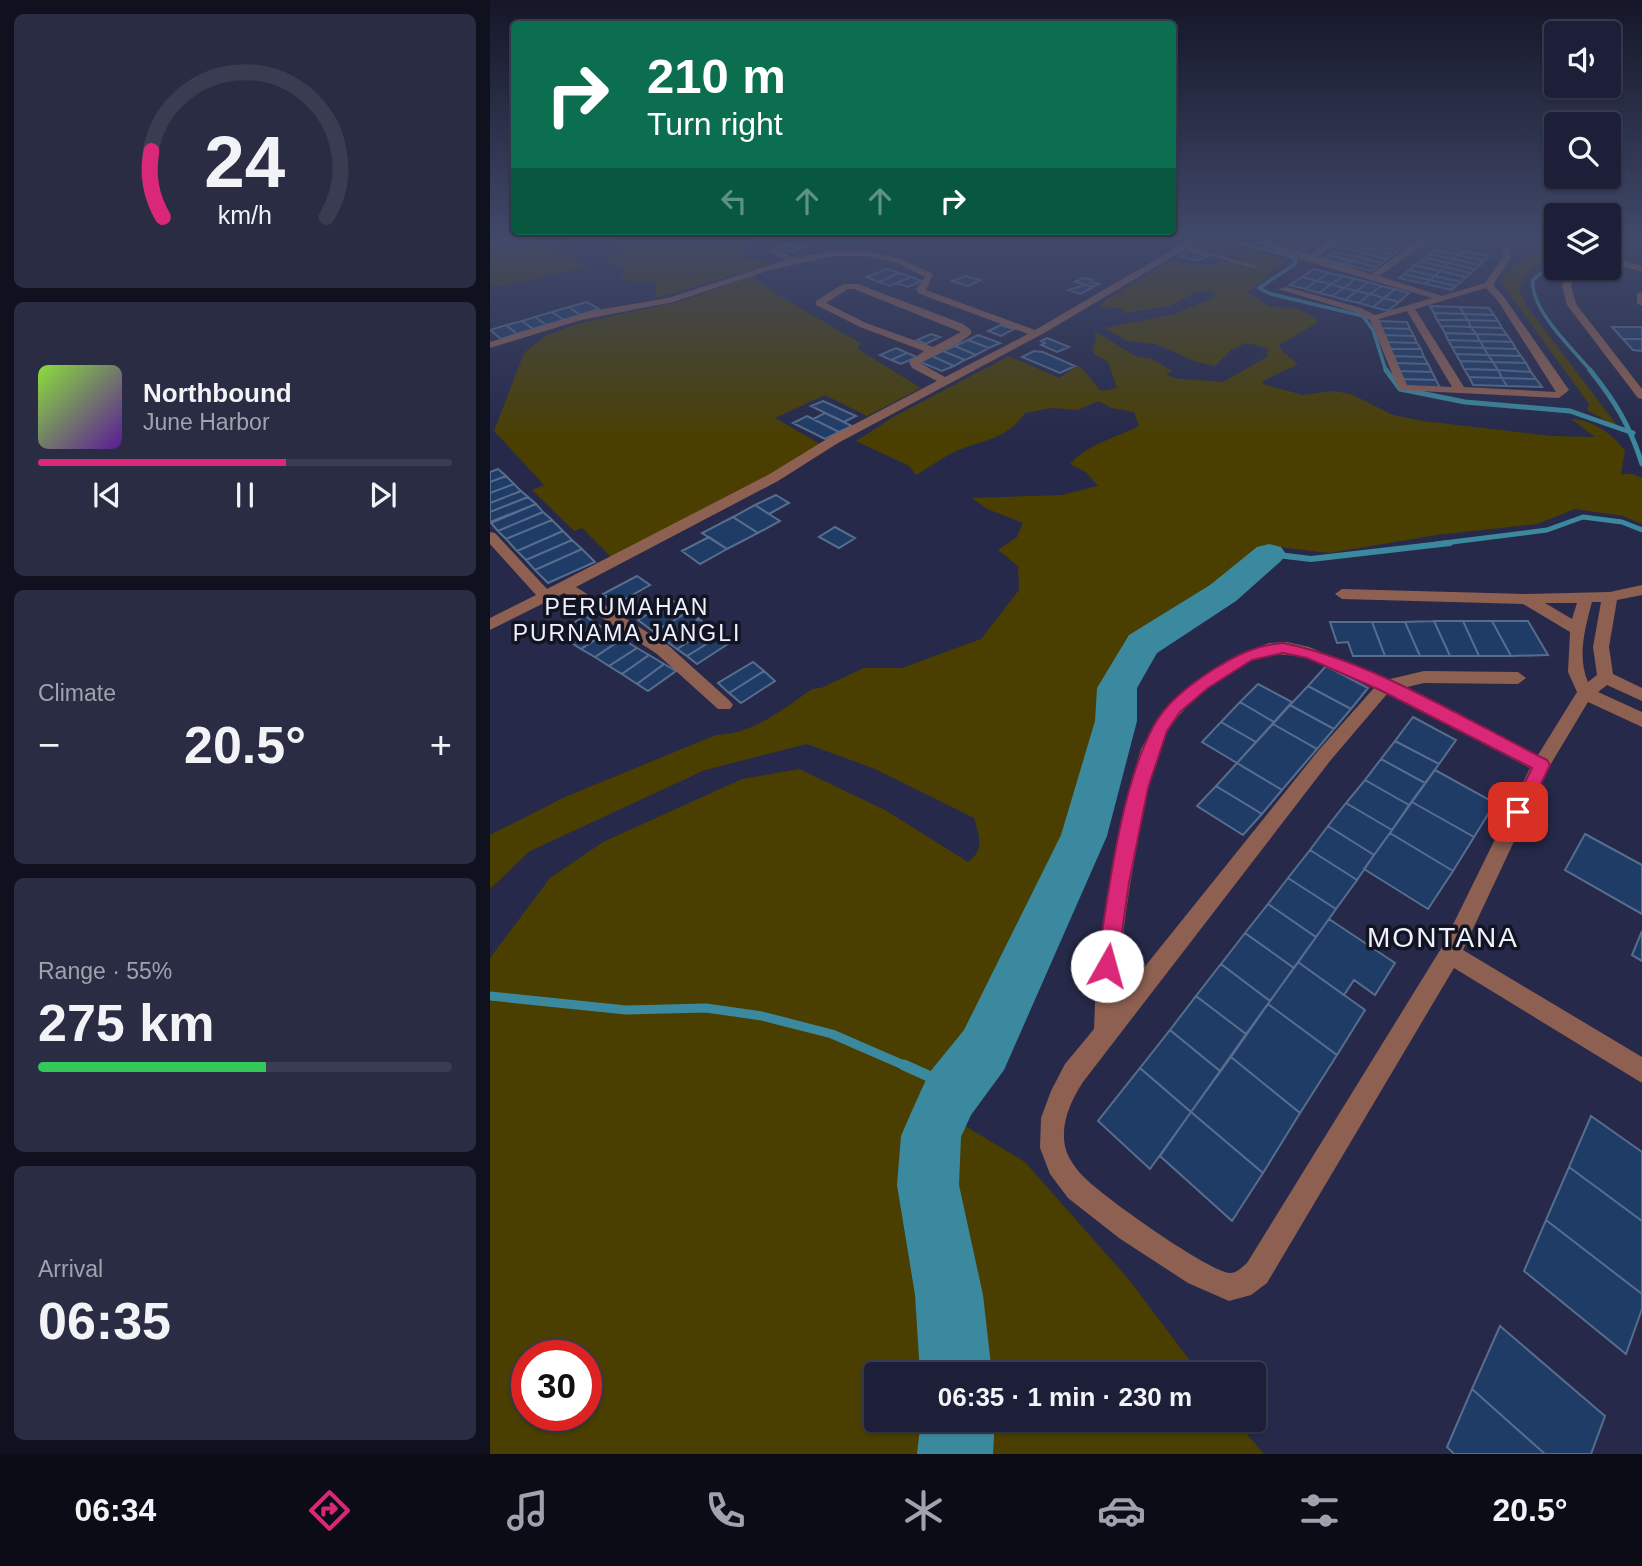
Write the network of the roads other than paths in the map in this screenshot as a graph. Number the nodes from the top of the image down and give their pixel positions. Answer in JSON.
{"nodes":[{"id":1,"x":632,"y":306,"type":"edge"},
{"id":2,"x":825,"y":306,"type":"edge"},
{"id":3,"x":908,"y":306,"type":"edge"},
{"id":4,"x":961,"y":306,"type":"edge"},
{"id":5,"x":1082,"y":306,"type":"edge"},
{"id":6,"x":1343,"y":306,"type":"edge"},
{"id":7,"x":1413,"y":306,"type":"edge"},
{"id":8,"x":1506,"y":306,"type":"edge"},
{"id":9,"x":1573,"y":306,"type":"edge"},
{"id":10,"x":1409,"y":307,"type":"junction"},
{"id":11,"x":1374,"y":318,"type":"junction"},
{"id":12,"x":1035,"y":333,"type":"junction"},
{"id":13,"x":490,"y":345,"type":"edge"},
{"id":14,"x":930,"y":350,"type":"junction"},
{"id":15,"x":946,"y":382,"type":"junction"},
{"id":16,"x":1461,"y":392,"type":"junction"},
{"id":17,"x":1642,"y":396,"type":"edge"},
{"id":18,"x":490,"y":536,"type":"edge"},
{"id":19,"x":505,"y":550,"type":"junction"},
{"id":20,"x":490,"y":557,"type":"edge"},
{"id":21,"x":564,"y":586,"type":"junction"},
{"id":22,"x":1642,"y":590,"type":"edge"},
{"id":23,"x":1342,"y":594,"type":"dead end"},
{"id":24,"x":544,"y":596,"type":"junction"},
{"id":25,"x":1586,"y":597,"type":"junction"},
{"id":26,"x":1610,"y":597,"type":"junction"},
{"id":27,"x":1526,"y":598,"type":"junction"},
{"id":28,"x":490,"y":625,"type":"edge"},
{"id":29,"x":1577,"y":629,"type":"junction"},
{"id":30,"x":1606,"y":677,"type":"junction"},
{"id":31,"x":1518,"y":678,"type":"dead end"},
{"id":32,"x":1385,"y":686,"type":"junction"},
{"id":33,"x":1586,"y":692,"type":"junction"},
{"id":34,"x":1642,"y":695,"type":"edge"},
{"id":35,"x":724,"y":705,"type":"dead end"},
{"id":36,"x":1642,"y":720,"type":"edge"},
{"id":37,"x":1541,"y":765,"type":"junction"},
{"id":38,"x":1450,"y":954,"type":"junction"},
{"id":39,"x":1106,"y":1033,"type":"junction"},
{"id":40,"x":1642,"y":1072,"type":"edge"}],
"edges":[{"from":1,"to":13,"type":"street"},
{"from":2,"to":14,"type":"street"},
{"from":3,"to":14,"type":"street"},
{"from":4,"to":12,"type":"street"},
{"from":5,"to":12,"type":"street"},
{"from":6,"to":11,"type":"street"},
{"from":7,"to":10,"type":"street"},
{"from":8,"to":16,"type":"street"},
{"from":9,"to":17,"type":"street"},
{"from":10,"to":11,"type":"street"},
{"from":10,"to":16,"type":"street"},
{"from":11,"to":16,"type":"street"},
{"from":12,"to":15,"type":"street"},
{"from":14,"to":15,"type":"street"},
{"from":15,"to":21,"type":"street"},
{"from":18,"to":19,"type":"street"},
{"from":19,"to":20,"type":"street"},
{"from":19,"to":24,"type":"street"},
{"from":21,"to":24,"type":"street"},
{"from":21,"to":35,"type":"street"},
{"from":22,"to":26,"type":"street"},
{"from":23,"to":27,"type":"street"},
{"from":24,"to":28,"type":"street"},
{"from":25,"to":26,"type":"street"},
{"from":25,"to":27,"type":"street"},
{"from":25,"to":29,"type":"street"},
{"from":26,"to":30,"type":"street"},
{"from":27,"to":29,"type":"street"},
{"from":29,"to":33,"type":"street"},
{"from":30,"to":33,"type":"street"},
{"from":30,"to":34,"type":"street"},
{"from":31,"to":32,"type":"street"},
{"from":32,"to":37,"type":"street"},
{"from":32,"to":39,"type":"street"},
{"from":32,"to":39,"type":"street"},
{"from":33,"to":36,"type":"street"},
{"from":33,"to":37,"type":"street"},
{"from":37,"to":38,"type":"street"},
{"from":38,"to":39,"type":"street"},
{"from":38,"to":40,"type":"street"}]}
